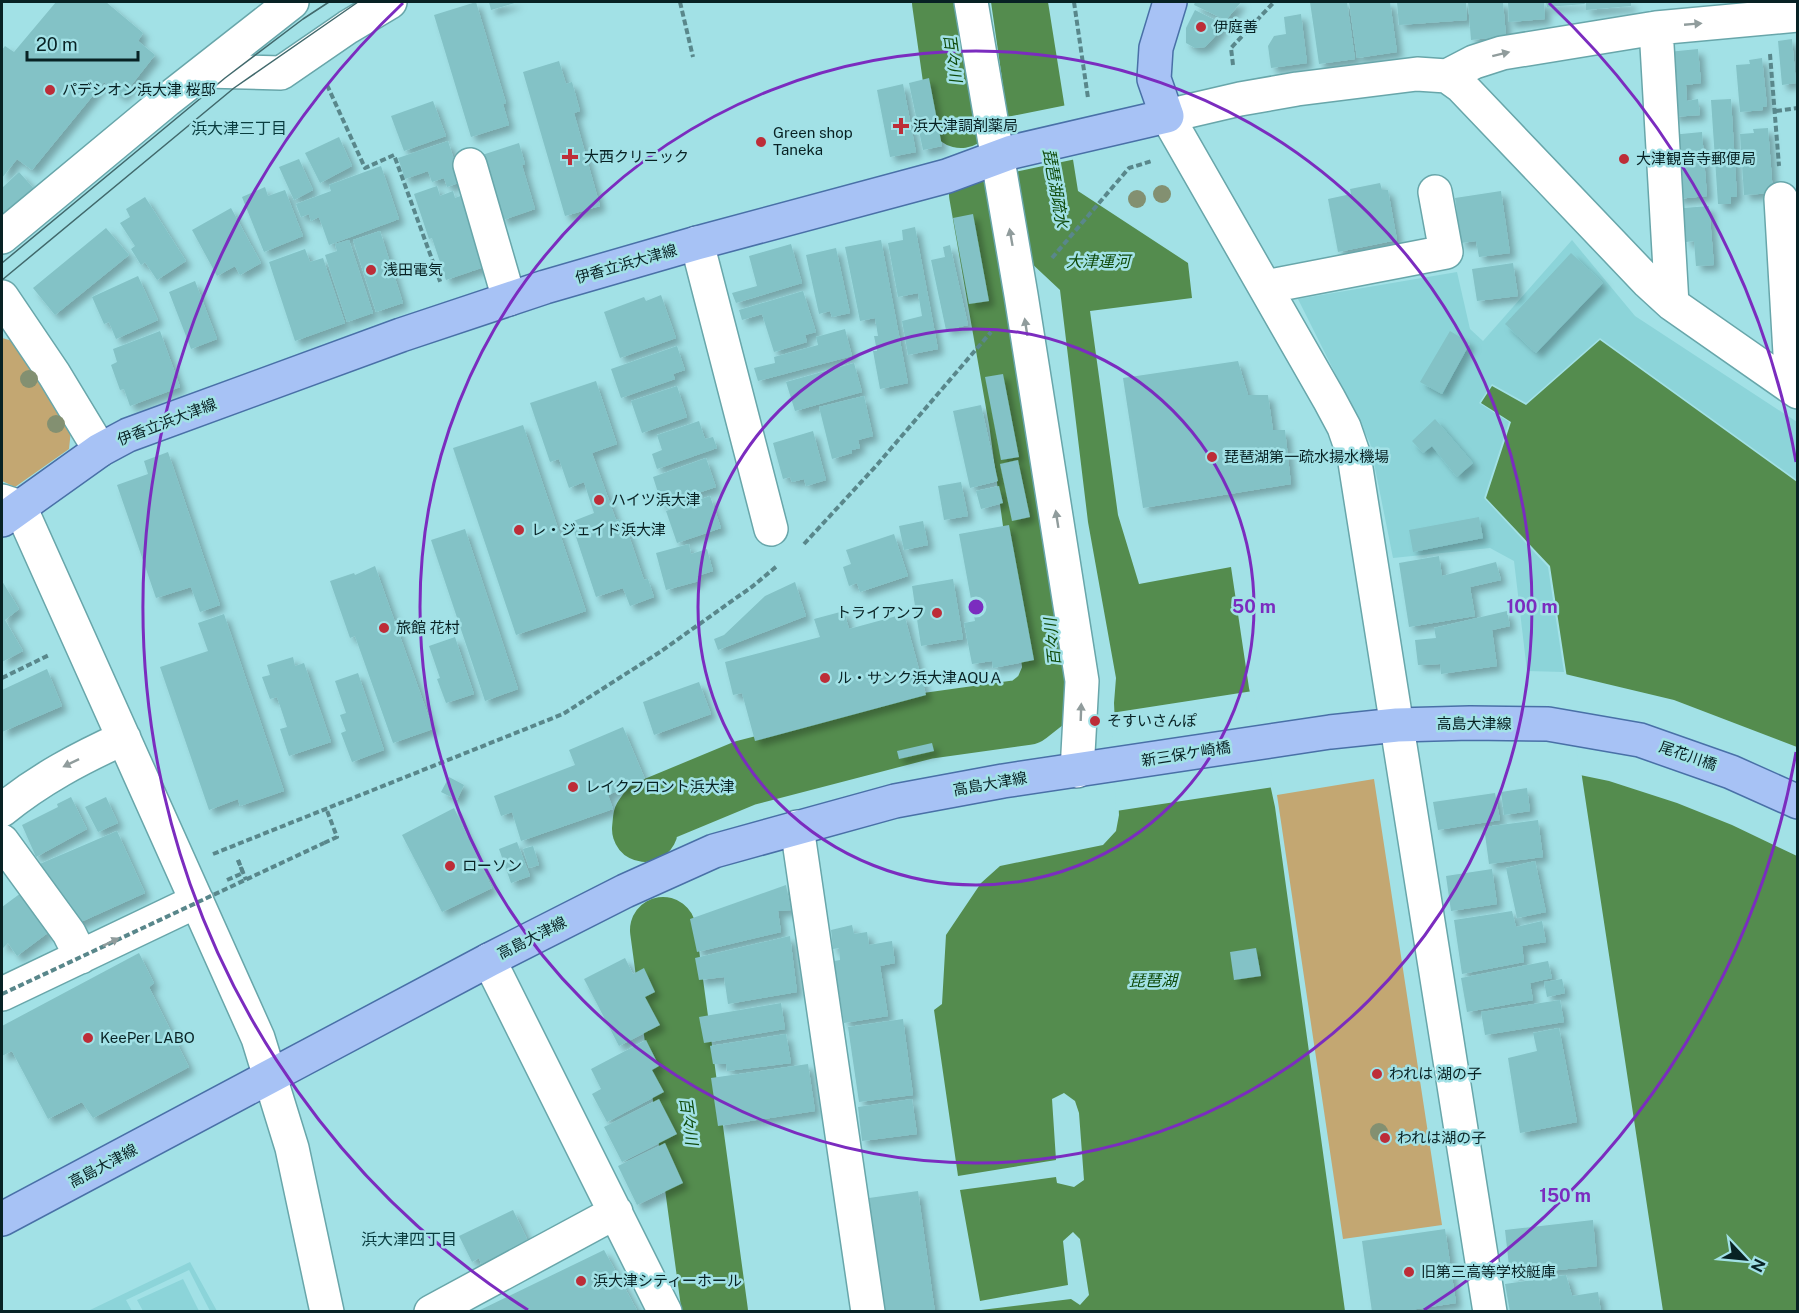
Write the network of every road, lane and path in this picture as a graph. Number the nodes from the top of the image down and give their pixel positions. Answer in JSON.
{"nodes":[{"id":1,"x":292,"y":2,"type":"edge"},
{"id":2,"x":390,"y":2,"type":"edge"},
{"id":3,"x":680,"y":2,"type":"edge"},
{"id":4,"x":971,"y":2,"type":"edge"},
{"id":5,"x":1074,"y":2,"type":"edge"},
{"id":6,"x":1170,"y":2,"type":"edge"},
{"id":7,"x":1274,"y":2,"type":"edge"},
{"id":8,"x":1782,"y":16,"type":"edge"},
{"id":9,"x":1656,"y":28,"type":"junction"},
{"id":10,"x":312,"y":52,"type":"junction"},
{"id":11,"x":693,"y":57,"type":"dead end"},
{"id":12,"x":205,"y":71,"type":"junction"},
{"id":13,"x":1235,"y":75,"type":"dead end"},
{"id":14,"x":1447,"y":76,"type":"junction"},
{"id":15,"x":1089,"y":104,"type":"dead end"},
{"id":16,"x":1797,"y":108,"type":"edge"},
{"id":17,"x":1776,"y":111,"type":"junction"},
{"id":18,"x":1167,"y":116,"type":"junction"},
{"id":19,"x":1005,"y":155,"type":"junction"},
{"id":20,"x":1152,"y":161,"type":"dead end"},
{"id":21,"x":470,"y":165,"type":"dead end"},
{"id":22,"x":1435,"y":192,"type":"dead end"},
{"id":23,"x":1781,"y":199,"type":"joint"},
{"id":24,"x":2,"y":237,"type":"edge"},
{"id":25,"x":697,"y":243,"type":"junction"},
{"id":26,"x":1051,"y":260,"type":"dead end"},
{"id":27,"x":1265,"y":286,"type":"junction"},
{"id":28,"x":2,"y":297,"type":"edge"},
{"id":29,"x":509,"y":299,"type":"junction"},
{"id":30,"x":1672,"y":304,"type":"junction"},
{"id":31,"x":453,"y":317,"type":"junction"},
{"id":32,"x":992,"y":330,"type":"dead end"},
{"id":33,"x":1795,"y":390,"type":"edge"},
{"id":34,"x":100,"y":450,"type":"junction"},
{"id":35,"x":8,"y":510,"type":"edge"},
{"id":36,"x":771,"y":529,"type":"dead end"},
{"id":37,"x":799,"y":548,"type":"dead end"},
{"id":38,"x":783,"y":561,"type":"dead end"},
{"id":39,"x":80,"y":640,"type":"junction"},
{"id":40,"x":2,"y":678,"type":"edge"},
{"id":41,"x":1397,"y":725,"type":"junction"},
{"id":42,"x":1573,"y":728,"type":"joint"},
{"id":43,"x":124,"y":738,"type":"junction"},
{"id":44,"x":1269,"y":741,"type":"joint"},
{"id":45,"x":1090,"y":769,"type":"junction"},
{"id":46,"x":1797,"y":802,"type":"edge"},
{"id":47,"x":326,"y":808,"type":"junction"},
{"id":48,"x":2,"y":810,"type":"edge"},
{"id":49,"x":797,"y":827,"type":"junction"},
{"id":50,"x":2,"y":841,"type":"edge"},
{"id":51,"x":209,"y":855,"type":"dead end"},
{"id":52,"x":246,"y":880,"type":"junction"},
{"id":53,"x":224,"y":881,"type":"dead end"},
{"id":54,"x":197,"y":901,"type":"junction"},
{"id":55,"x":81,"y":957,"type":"junction"},
{"id":56,"x":489,"y":960,"type":"junction"},
{"id":57,"x":2,"y":994,"type":"edge"},
{"id":58,"x":270,"y":1077,"type":"junction"},
{"id":59,"x":616,"y":1212,"type":"junction"},
{"id":60,"x":2,"y":1220,"type":"edge"},
{"id":61,"x":327,"y":1311,"type":"edge"},
{"id":62,"x":432,"y":1311,"type":"edge"},
{"id":63,"x":664,"y":1311,"type":"edge"},
{"id":64,"x":868,"y":1311,"type":"edge"},
{"id":65,"x":1490,"y":1311,"type":"edge"}],
"edges":[{"from":1,"to":12,"type":"street"},
{"from":2,"to":10,"type":"street"},
{"from":3,"to":11,"type":"path"},
{"from":4,"to":19,"type":"street"},
{"from":5,"to":15,"type":"path"},
{"from":6,"to":18,"type":"main road"},
{"from":7,"to":13,"type":"path"},
{"from":9,"to":8,"type":"street","one_way":true},
{"from":8,"to":17,"type":"path"},
{"from":14,"to":9,"type":"street","one_way":true},
{"from":9,"to":30,"type":"street"},
{"from":10,"to":12,"type":"street"},
{"from":10,"to":31,"type":"path"},
{"from":12,"to":24,"type":"street"},
{"from":14,"to":18,"type":"street"},
{"from":14,"to":30,"type":"street"},
{"from":16,"to":17,"type":"path"},
{"from":17,"to":23,"type":"path"},
{"from":18,"to":19,"type":"main road","name":"伊香立浜大津線"},
{"from":18,"to":27,"type":"street"},
{"from":19,"to":25,"type":"main road","name":"伊香立浜大津線"},
{"from":45,"to":19,"type":"street","one_way":true},
{"from":20,"to":26,"type":"path"},
{"from":21,"to":29,"type":"street"},
{"from":22,"to":27,"type":"street"},
{"from":23,"to":33,"type":"street"},
{"from":25,"to":29,"type":"main road","name":"伊香立浜大津線"},
{"from":25,"to":36,"type":"street"},
{"from":27,"to":41,"type":"street"},
{"from":28,"to":34,"type":"street"},
{"from":29,"to":31,"type":"main road","name":"伊香立浜大津線"},
{"from":30,"to":33,"type":"street"},
{"from":31,"to":34,"type":"main road","name":"伊香立浜大津線"},
{"from":32,"to":37,"type":"path"},
{"from":34,"to":35,"type":"main road","name":"伊香立浜大津線"},
{"from":35,"to":39,"type":"street"},
{"from":38,"to":47,"type":"path"},
{"from":39,"to":40,"type":"path"},
{"from":39,"to":43,"type":"street"},
{"from":41,"to":42,"type":"main road","name":"高島大津線"},
{"from":41,"to":44,"type":"main road","name":"高島大津線"},
{"from":41,"to":65,"type":"street"},
{"from":42,"to":46,"type":"main road","name":"尾花川橋"},
{"from":43,"to":48,"type":"street","one_way":true},
{"from":43,"to":54,"type":"street"},
{"from":44,"to":45,"type":"main road","name":"新三保ケ崎橋"},
{"from":45,"to":49,"type":"main road","name":"高島大津線"},
{"from":47,"to":51,"type":"path"},
{"from":47,"to":52,"type":"path","bridge":true},
{"from":49,"to":56,"type":"main road","name":"高島大津線"},
{"from":49,"to":64,"type":"street"},
{"from":50,"to":55,"type":"street"},
{"from":52,"to":53,"type":"path","bridge":true},
{"from":52,"to":57,"type":"path","bridge":true},
{"from":55,"to":54,"type":"street","one_way":true},
{"from":54,"to":58,"type":"street"},
{"from":55,"to":57,"type":"street"},
{"from":56,"to":58,"type":"main road","name":"高島大津線"},
{"from":56,"to":59,"type":"street"},
{"from":58,"to":60,"type":"main road","name":"高島大津線"},
{"from":58,"to":61,"type":"street"},
{"from":59,"to":62,"type":"street"},
{"from":59,"to":63,"type":"street"}]}
